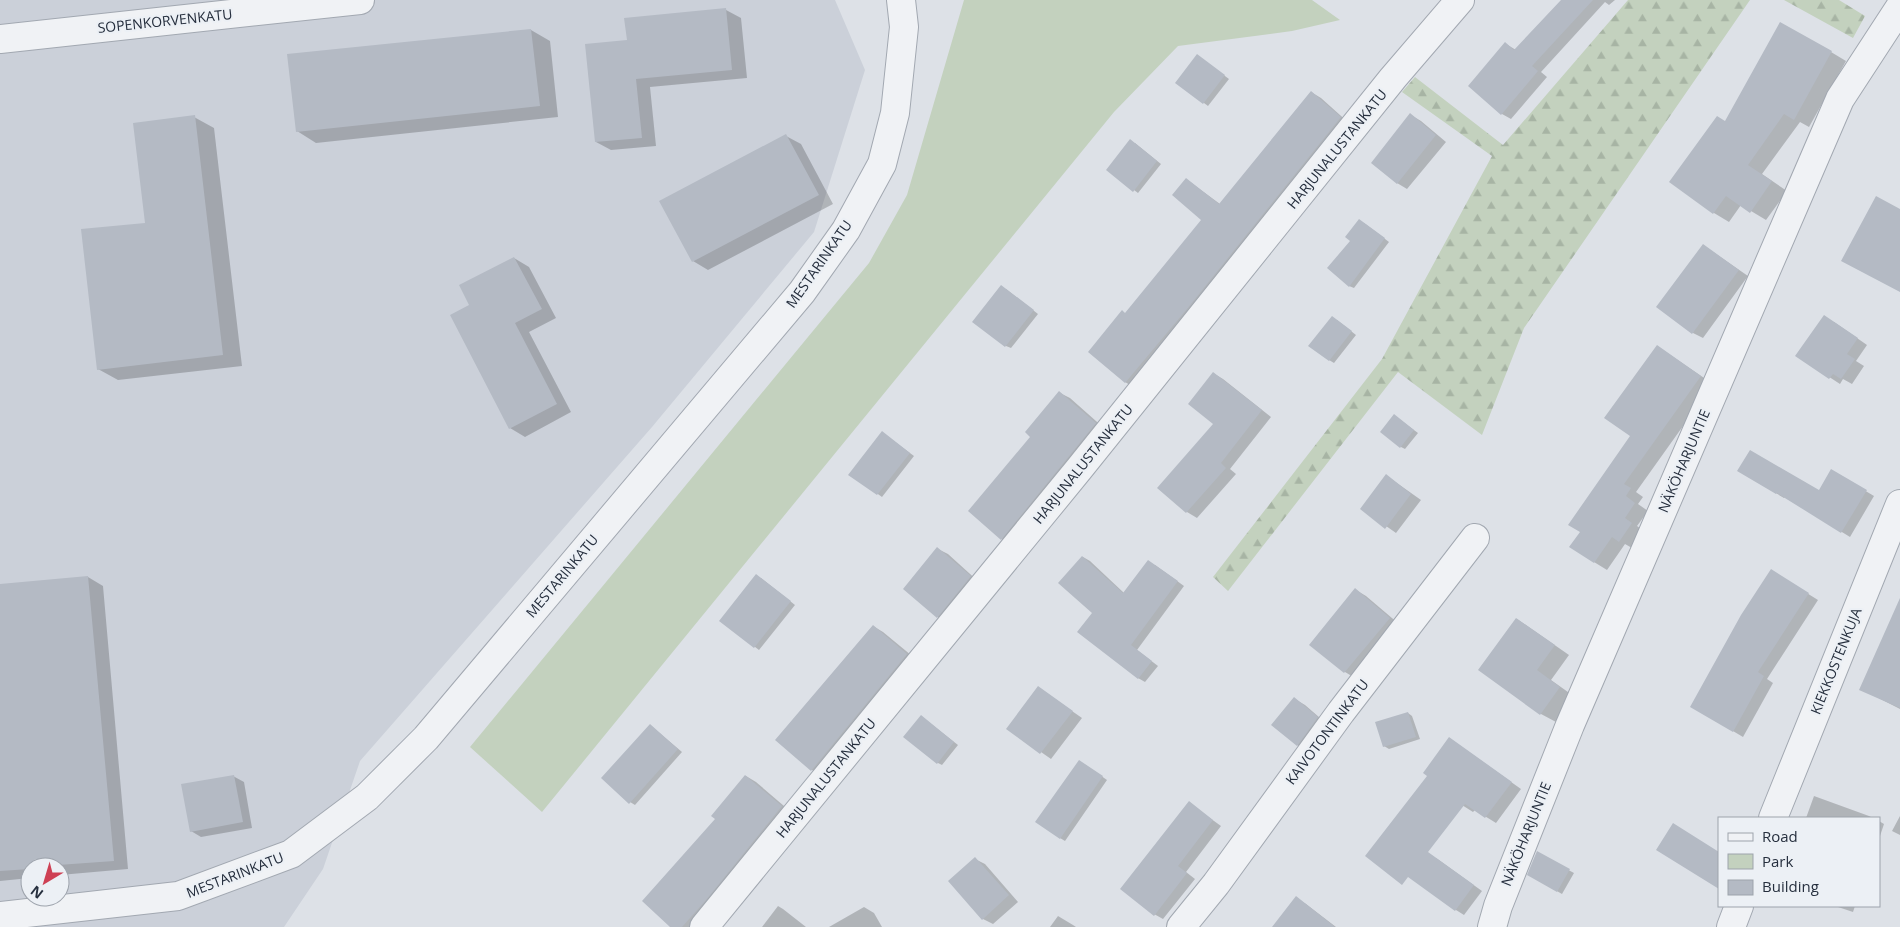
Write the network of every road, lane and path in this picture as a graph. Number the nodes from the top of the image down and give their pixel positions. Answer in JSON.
{"nodes":[{"id":1,"x":360,"y":0,"type":"edge"},
{"id":2,"x":901,"y":0,"type":"edge"},
{"id":3,"x":1460,"y":0,"type":"edge"},
{"id":4,"x":1900,"y":7,"type":"edge"},
{"id":5,"x":0,"y":39,"type":"edge"},
{"id":6,"x":1900,"y":504,"type":"edge"},
{"id":7,"x":1475,"y":538,"type":"dead end"},
{"id":8,"x":1773,"y":817,"type":"edge"},
{"id":9,"x":1739,"y":907,"type":"edge"},
{"id":10,"x":0,"y":916,"type":"edge"},
{"id":11,"x":704,"y":927,"type":"edge"},
{"id":12,"x":1182,"y":927,"type":"edge"},
{"id":13,"x":1492,"y":927,"type":"edge"},
{"id":14,"x":1731,"y":927,"type":"edge"}],
"edges":[{"from":1,"to":5,"type":"street","name":"SOPENKORVENKATU"},
{"from":2,"to":10,"type":"street","name":"MESTARINKATU"},
{"from":3,"to":11,"type":"street","name":"HARJUNALUSTANKATU"},
{"from":4,"to":13,"type":"street","name":"NÄKÖHARJUNTIE"},
{"from":6,"to":8,"type":"street","name":"KIEKKOSTENKUJA"},
{"from":7,"to":12,"type":"street","name":"KAIVOTONTINKATU"},
{"from":9,"to":14,"type":"street"}]}
